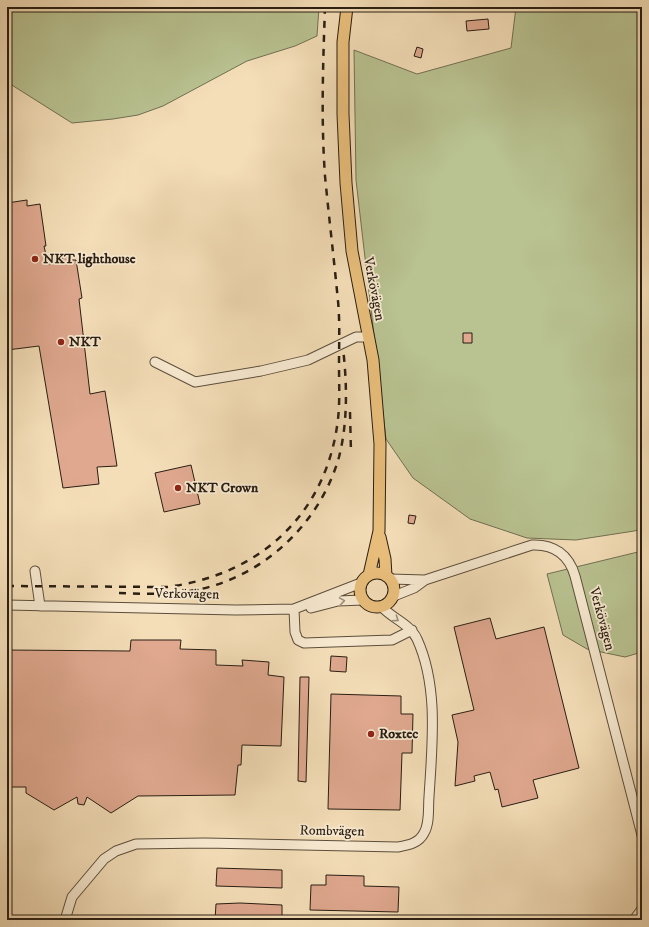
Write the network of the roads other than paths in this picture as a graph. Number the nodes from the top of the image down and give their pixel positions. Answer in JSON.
{"nodes":[{"id":1,"x":347,"y":7,"type":"edge"},
{"id":2,"x":368,"y":336,"type":"junction"},
{"id":3,"x":155,"y":362,"type":"dead end"},
{"id":4,"x":379,"y":530,"type":"junction"},
{"id":5,"x":35,"y":571,"type":"dead end"},
{"id":6,"x":388,"y":577,"type":"junction"},
{"id":7,"x":365,"y":579,"type":"junction"},
{"id":8,"x":425,"y":580,"type":"junction"},
{"id":9,"x":394,"y":596,"type":"junction"},
{"id":10,"x":363,"y":600,"type":"junction"},
{"id":11,"x":7,"y":605,"type":"edge"},
{"id":12,"x":40,"y":606,"type":"junction"},
{"id":13,"x":382,"y":607,"type":"junction"},
{"id":14,"x":294,"y":609,"type":"junction"},
{"id":15,"x":412,"y":630,"type":"junction"},
{"id":16,"x":642,"y":835,"type":"edge"},
{"id":17,"x":642,"y":909,"type":"edge"},
{"id":18,"x":65,"y":920,"type":"edge"},
{"id":19,"x":634,"y":920,"type":"edge"}],
"edges":[{"from":1,"to":2,"type":"main road","name":"Verkövägen"},
{"from":2,"to":3,"type":"street"},
{"from":2,"to":4,"type":"main road","name":"Verkövägen"},
{"from":4,"to":6,"type":"main road"},
{"from":4,"to":7,"type":"main road","name":"Verkövägen"},
{"from":5,"to":12,"type":"street"},
{"from":6,"to":7,"type":"main road","name":"Verkövägen"},
{"from":6,"to":8,"type":"street","name":"Verkövägen"},
{"from":6,"to":9,"type":"main road"},
{"from":7,"to":10,"type":"main road","name":"Verkövägen"},
{"from":7,"to":14,"type":"street","name":"Verkövägen"},
{"from":8,"to":9,"type":"street","name":"Verkövägen"},
{"from":8,"to":16,"type":"street","name":"Verkövägen"},
{"from":9,"to":13,"type":"main road","name":"Verkövägen"},
{"from":10,"to":13,"type":"main road"},
{"from":14,"to":10,"type":"street","one_way":true},
{"from":11,"to":12,"type":"street","name":"Verkövägen"},
{"from":12,"to":14,"type":"street","name":"Verkövägen"},
{"from":13,"to":15,"type":"street","one_way":true},
{"from":14,"to":15,"type":"street"},
{"from":15,"to":18,"type":"street","name":"Rombvägen"},
{"from":17,"to":19,"type":"street"}]}
